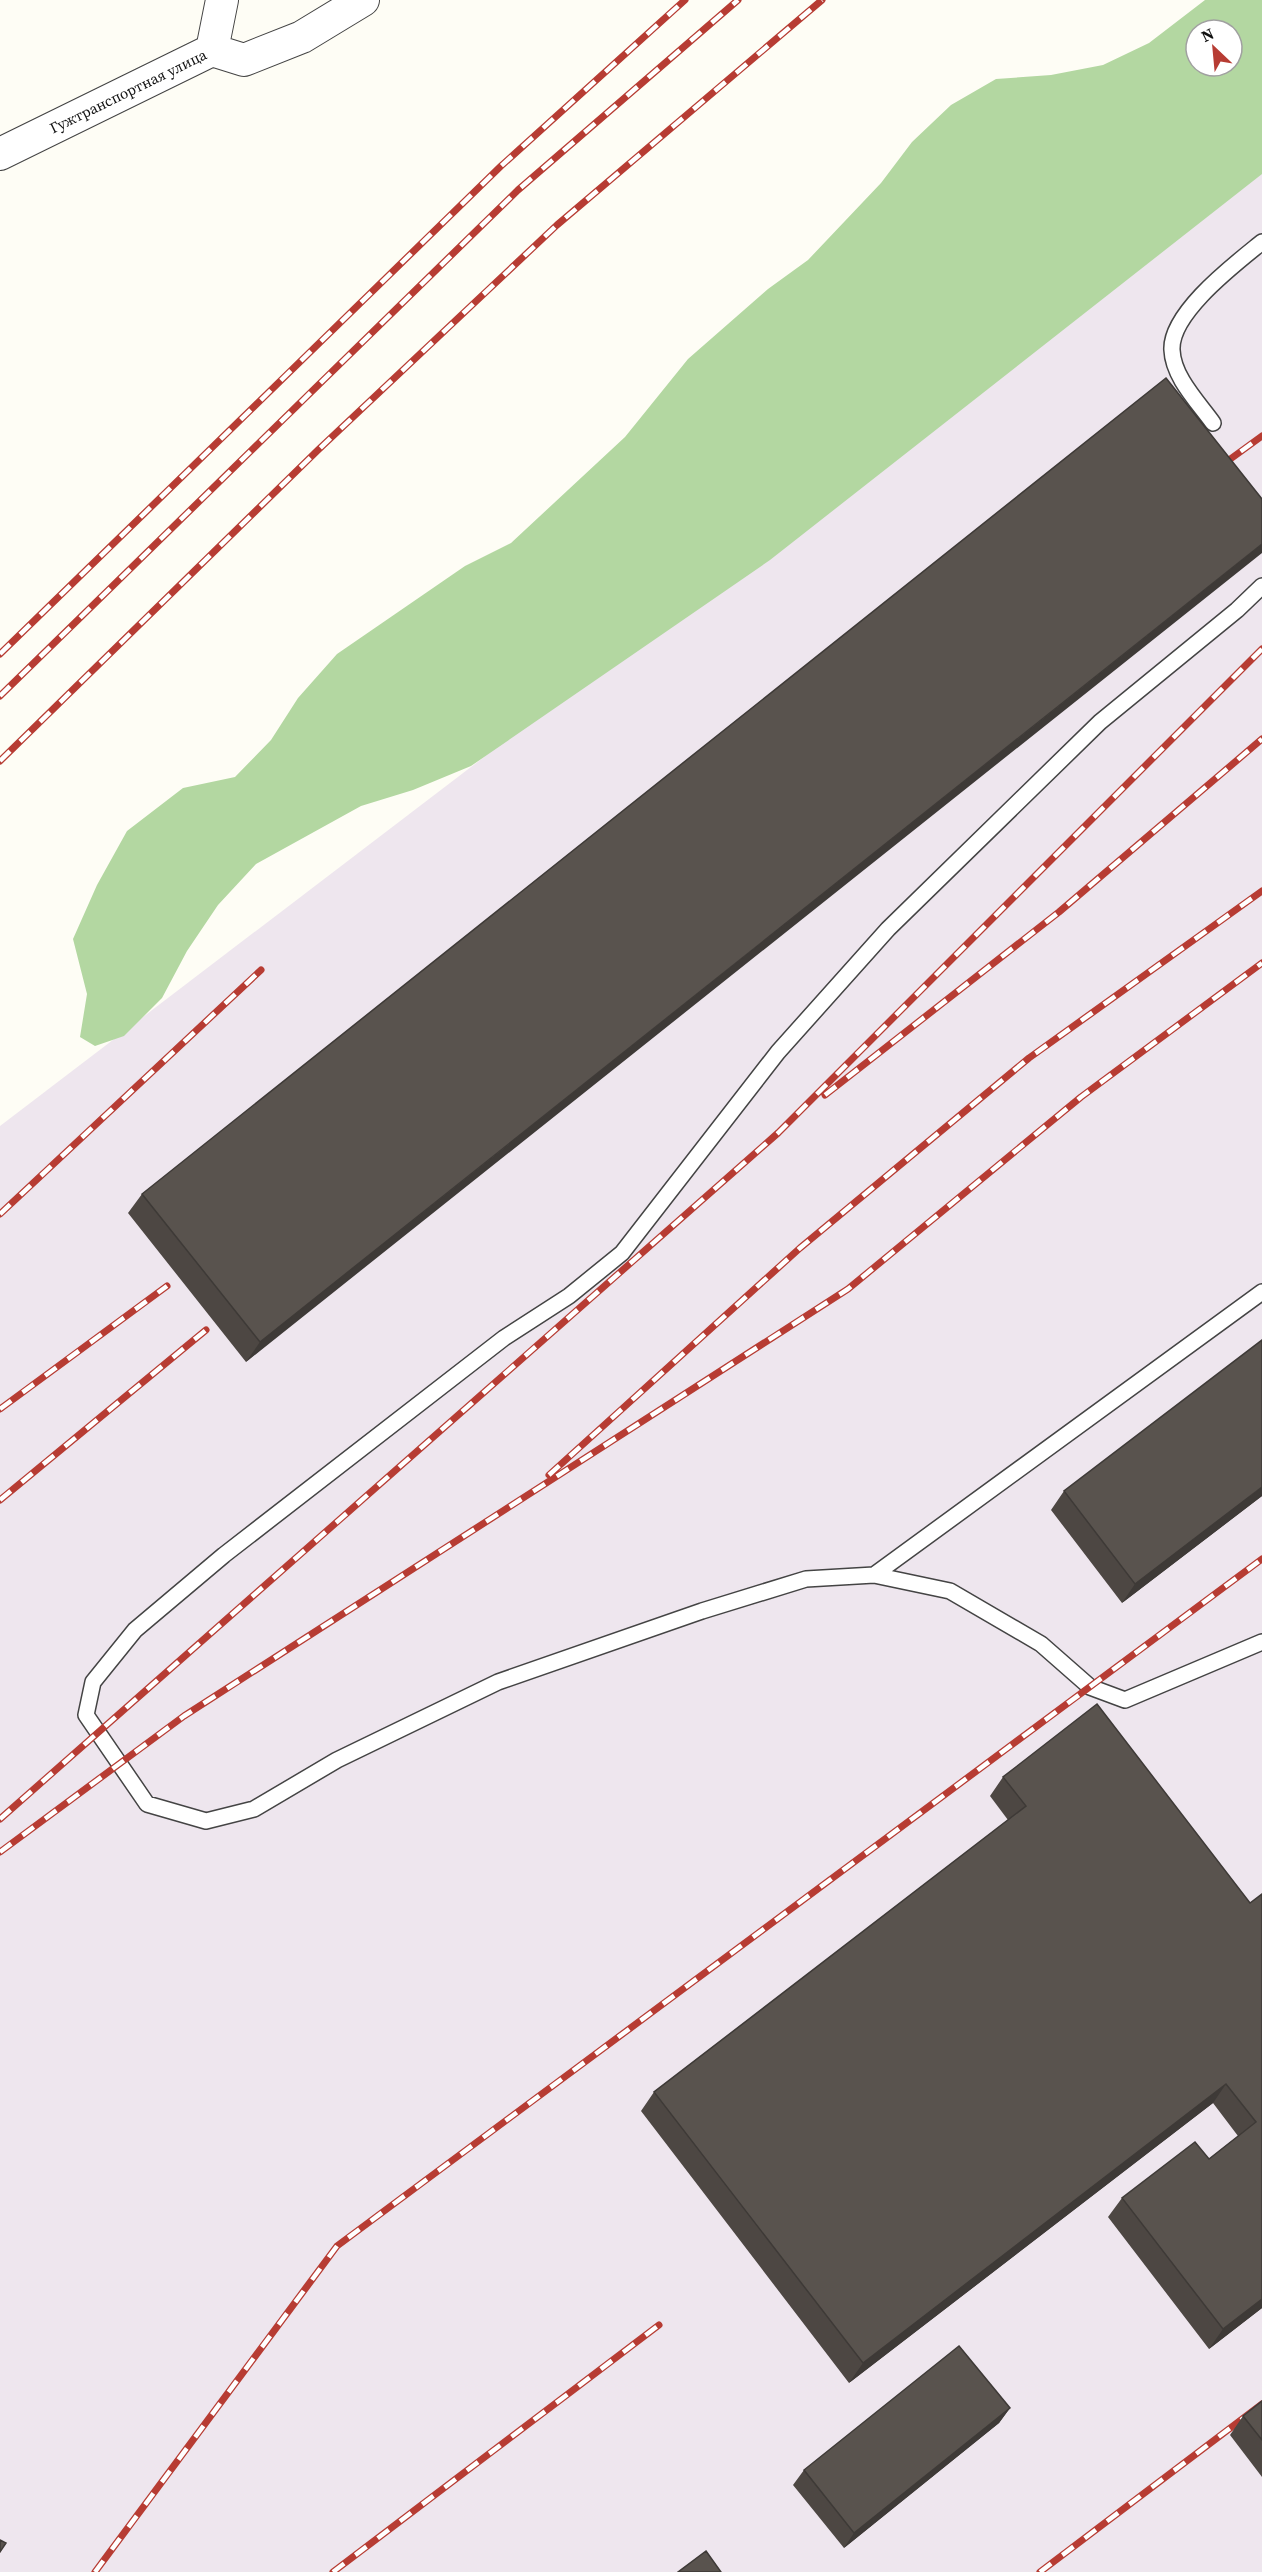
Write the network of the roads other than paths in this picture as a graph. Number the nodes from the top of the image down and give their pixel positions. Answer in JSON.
{"nodes":[{"id":1,"x":222,"y":0,"type":"edge"},
{"id":2,"x":363,"y":0,"type":"edge"},
{"id":3,"x":212,"y":50,"type":"junction"},
{"id":4,"x":0,"y":154,"type":"edge"},
{"id":5,"x":1262,"y":242,"type":"edge"},
{"id":6,"x":1213,"y":423,"type":"dead end"},
{"id":7,"x":1262,"y":586,"type":"edge"},
{"id":8,"x":1262,"y":1292,"type":"edge"},
{"id":9,"x":874,"y":1575,"type":"junction"},
{"id":10,"x":1262,"y":1642,"type":"edge"}],
"edges":[{"from":1,"to":3,"type":"street","name":"Гужтранспортная улица"},
{"from":2,"to":3,"type":"street"},
{"from":3,"to":4,"type":"street","name":"Гужтранспортная улица"},
{"from":5,"to":6,"type":"lane"},
{"from":7,"to":9,"type":"lane"},
{"from":8,"to":9,"type":"lane"},
{"from":9,"to":10,"type":"lane"}]}
